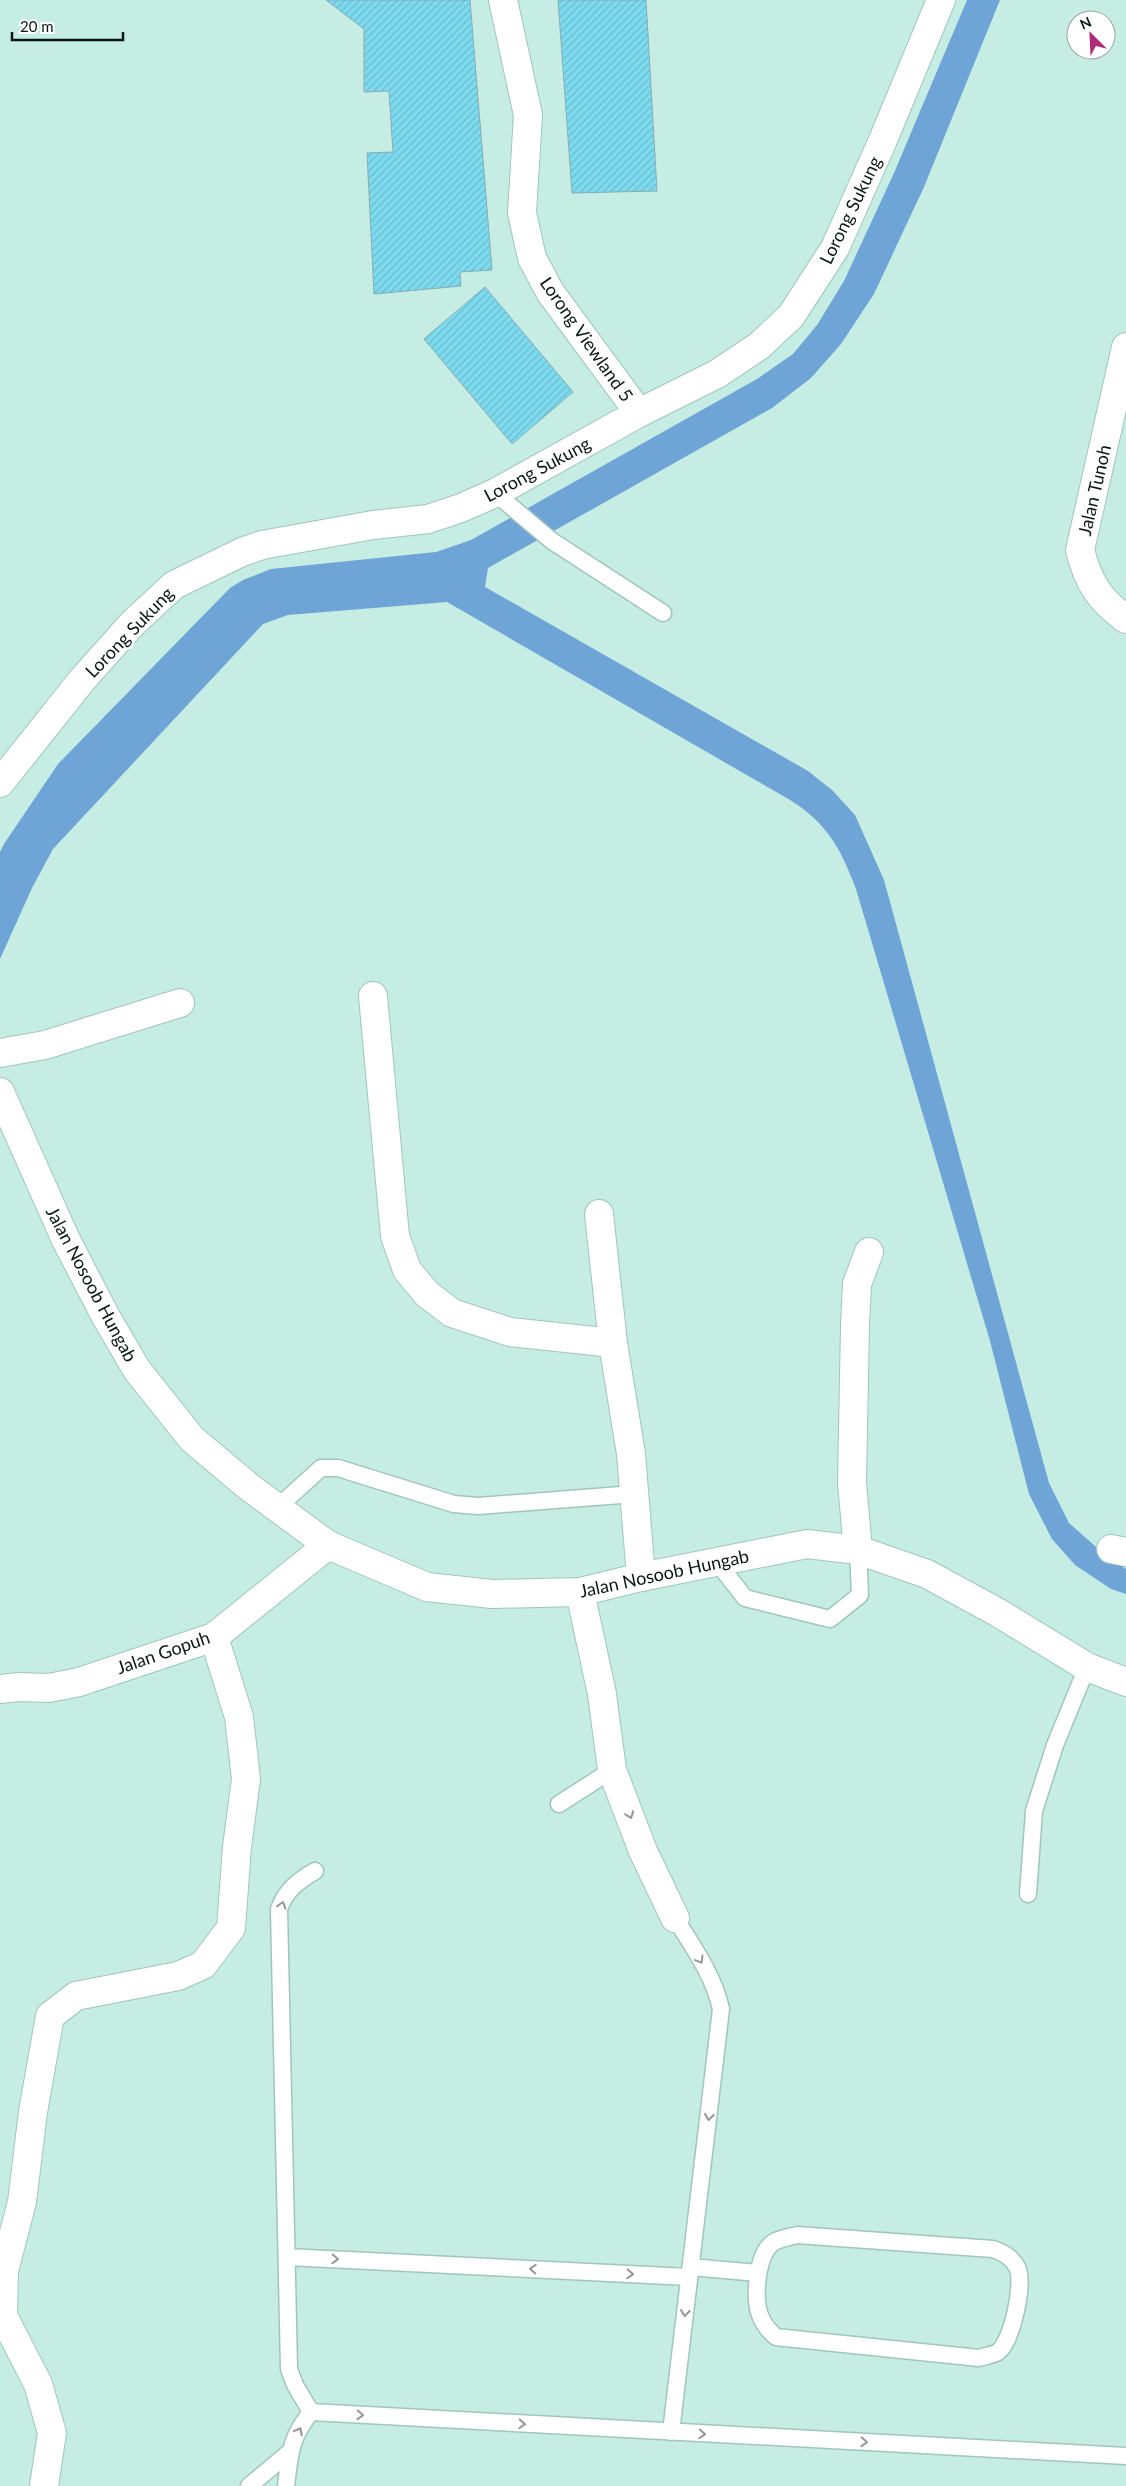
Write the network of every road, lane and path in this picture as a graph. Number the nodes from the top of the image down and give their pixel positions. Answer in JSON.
{"nodes":[{"id":1,"x":502,"y":0,"type":"edge"},
{"id":2,"x":941,"y":0,"type":"edge"},
{"id":3,"x":1126,"y":347,"type":"edge"},
{"id":4,"x":639,"y":413,"type":"junction"},
{"id":5,"x":503,"y":500,"type":"junction"},
{"id":6,"x":663,"y":613,"type":"dead end"},
{"id":7,"x":1126,"y":619,"type":"edge"},
{"id":8,"x":0,"y":783,"type":"edge"},
{"id":9,"x":374,"y":996,"type":"dead end"},
{"id":10,"x":180,"y":1003,"type":"dead end"},
{"id":11,"x":0,"y":1053,"type":"edge"},
{"id":12,"x":0,"y":1092,"type":"edge"},
{"id":13,"x":599,"y":1214,"type":"dead end"},
{"id":14,"x":870,"y":1252,"type":"dead end"},
{"id":15,"x":613,"y":1343,"type":"junction"},
{"id":16,"x":634,"y":1494,"type":"junction"},
{"id":17,"x":277,"y":1508,"type":"junction"},
{"id":18,"x":328,"y":1545,"type":"junction"},
{"id":19,"x":858,"y":1550,"type":"junction"},
{"id":20,"x":717,"y":1562,"type":"junction"},
{"id":21,"x":641,"y":1577,"type":"junction"},
{"id":22,"x":580,"y":1592,"type":"junction"},
{"id":23,"x":214,"y":1638,"type":"junction"},
{"id":24,"x":1087,"y":1667,"type":"junction"},
{"id":25,"x":1126,"y":1682,"type":"edge"},
{"id":26,"x":0,"y":1690,"type":"edge"},
{"id":27,"x":612,"y":1770,"type":"junction"},
{"id":28,"x":559,"y":1804,"type":"dead end"},
{"id":29,"x":315,"y":1871,"type":"dead end"},
{"id":30,"x":1028,"y":1894,"type":"dead end"},
{"id":31,"x":675,"y":1918,"type":"joint"},
{"id":32,"x":287,"y":2257,"type":"junction"},
{"id":33,"x":690,"y":2272,"type":"junction"},
{"id":34,"x":758,"y":2273,"type":"junction"},
{"id":35,"x":312,"y":2412,"type":"junction"},
{"id":36,"x":670,"y":2432,"type":"junction"},
{"id":37,"x":291,"y":2451,"type":"junction"},
{"id":38,"x":1126,"y":2456,"type":"edge"},
{"id":39,"x":44,"y":2486,"type":"edge"},
{"id":40,"x":249,"y":2486,"type":"edge"},
{"id":41,"x":286,"y":2486,"type":"edge"}],
"edges":[{"from":1,"to":4,"type":"street","name":"Lorong Viewland 5"},
{"from":2,"to":4,"type":"street","name":"Lorong Sukung"},
{"from":3,"to":7,"type":"street","name":"Jalan Tunoh"},
{"from":4,"to":5,"type":"street","name":"Lorong Sukung"},
{"from":5,"to":6,"type":"lane"},
{"from":5,"to":8,"type":"street","name":"Lorong Sukung"},
{"from":9,"to":15,"type":"street"},
{"from":10,"to":11,"type":"street"},
{"from":12,"to":17,"type":"street","name":"Jalan Nosoob Hungab"},
{"from":13,"to":15,"type":"street"},
{"from":14,"to":19,"type":"street"},
{"from":15,"to":16,"type":"street"},
{"from":16,"to":17,"type":"lane"},
{"from":16,"to":21,"type":"street"},
{"from":17,"to":18,"type":"street","name":"Jalan Nosoob Hungab"},
{"from":18,"to":22,"type":"street","name":"Jalan Nosoob Hungab"},
{"from":18,"to":23,"type":"street","name":"Jalan Gopuh"},
{"from":19,"to":20,"type":"street","name":"Jalan Nosoob Hungab"},
{"from":19,"to":20,"type":"lane"},
{"from":19,"to":24,"type":"street","name":"Jalan Nosoob Hungab"},
{"from":20,"to":21,"type":"street","name":"Jalan Nosoob Hungab"},
{"from":21,"to":22,"type":"street","name":"Jalan Nosoob Hungab"},
{"from":22,"to":27,"type":"street"},
{"from":23,"to":26,"type":"street","name":"Jalan Gopuh"},
{"from":23,"to":39,"type":"street"},
{"from":24,"to":25,"type":"street","name":"Jalan Nosoob Hungab"},
{"from":24,"to":30,"type":"lane"},
{"from":27,"to":28,"type":"lane"},
{"from":27,"to":31,"type":"street","one_way":true},
{"from":32,"to":29,"type":"lane","one_way":true},
{"from":31,"to":33,"type":"lane","one_way":true},
{"from":32,"to":33,"type":"lane","one_way":true},
{"from":32,"to":35,"type":"lane"},
{"from":33,"to":34,"type":"lane"},
{"from":33,"to":36,"type":"lane","one_way":true},
{"from":34,"to":34,"type":"lane"},
{"from":35,"to":36,"type":"lane","one_way":true},
{"from":37,"to":35,"type":"lane","one_way":true},
{"from":36,"to":38,"type":"lane","one_way":true},
{"from":37,"to":40,"type":"lane"},
{"from":37,"to":41,"type":"lane"}]}
